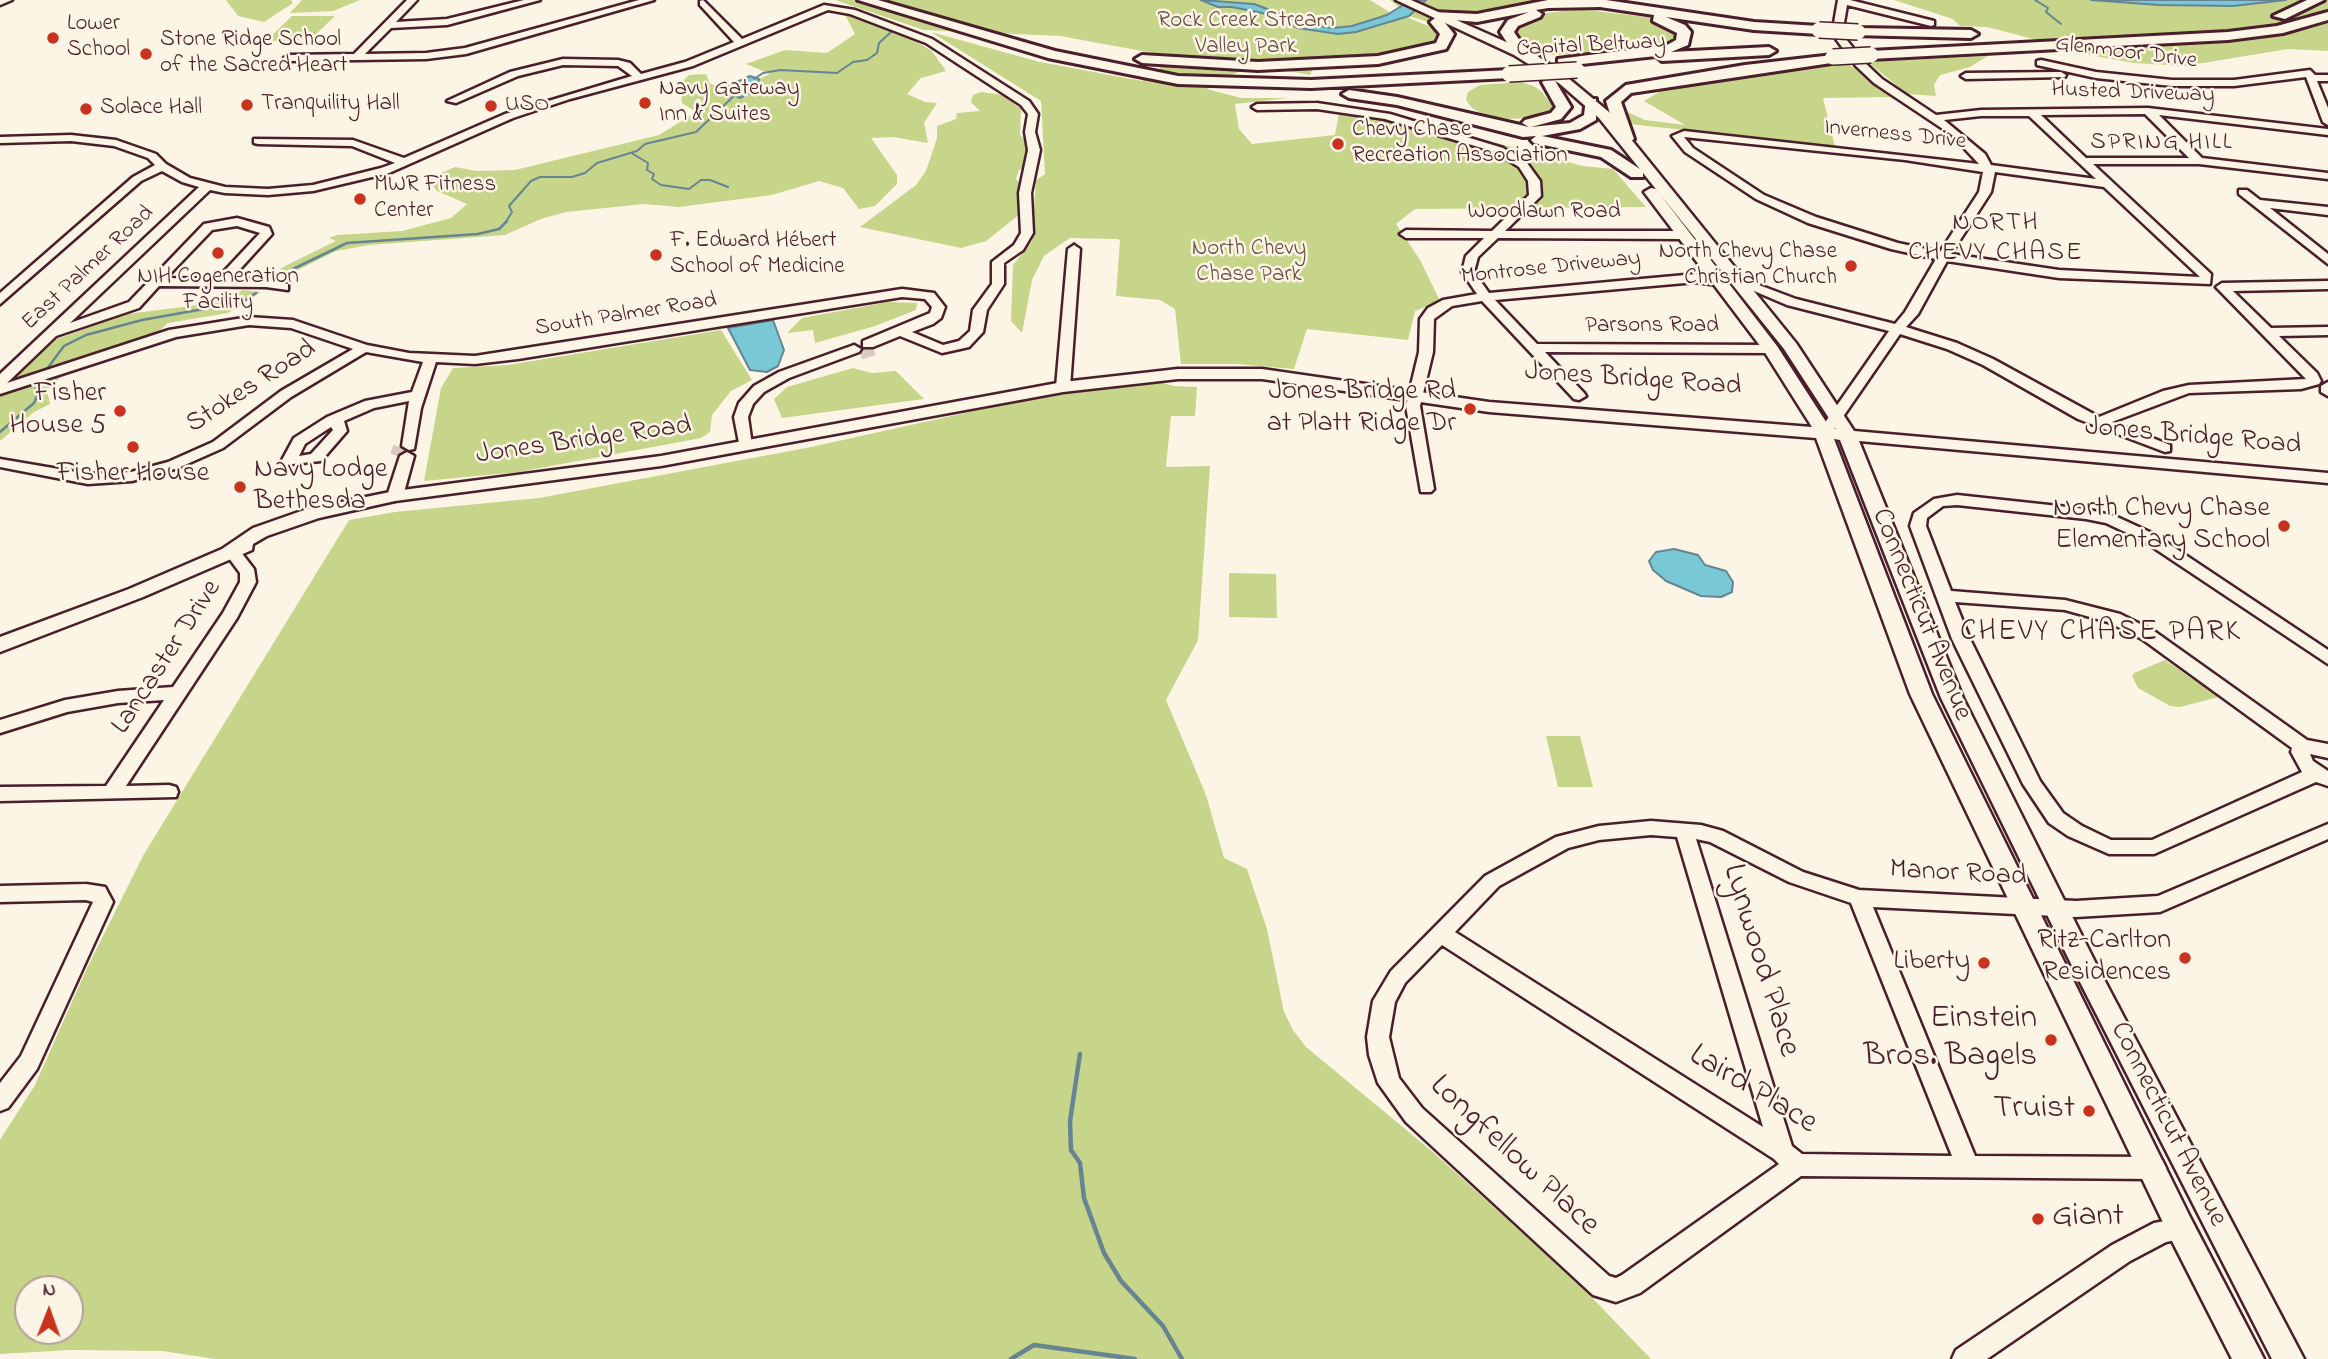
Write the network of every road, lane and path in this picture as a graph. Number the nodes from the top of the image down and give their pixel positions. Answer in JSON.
{"nodes":[{"id":1,"x":7,"y":0,"type":"edge"},
{"id":2,"x":412,"y":0,"type":"edge"},
{"id":3,"x":535,"y":0,"type":"edge"},
{"id":4,"x":649,"y":0,"type":"edge"},
{"id":5,"x":864,"y":0,"type":"edge"},
{"id":6,"x":902,"y":0,"type":"edge"},
{"id":7,"x":2318,"y":0,"type":"edge"},
{"id":8,"x":1396,"y":1,"type":"edge"},
{"id":9,"x":1843,"y":1,"type":"edge"},
{"id":10,"x":0,"y":2,"type":"edge"},
{"id":11,"x":704,"y":3,"type":"dead end"},
{"id":12,"x":1513,"y":11,"type":"junction"},
{"id":13,"x":1432,"y":16,"type":"junction"},
{"id":14,"x":2328,"y":16,"type":"edge"},
{"id":15,"x":1931,"y":23,"type":"dead end"},
{"id":16,"x":387,"y":25,"type":"junction"},
{"id":17,"x":2161,"y":30,"type":"junction"},
{"id":18,"x":1477,"y":36,"type":"junction"},
{"id":19,"x":742,"y":44,"type":"junction"},
{"id":20,"x":1868,"y":50,"type":"junction"},
{"id":21,"x":1097,"y":54,"type":"junction"},
{"id":22,"x":1831,"y":55,"type":"junction"},
{"id":23,"x":357,"y":57,"type":"junction"},
{"id":24,"x":289,"y":58,"type":"dead end"},
{"id":25,"x":1563,"y":62,"type":"junction"},
{"id":26,"x":2041,"y":63,"type":"dead end"},
{"id":27,"x":1543,"y":67,"type":"junction"},
{"id":28,"x":2096,"y":75,"type":"junction"},
{"id":29,"x":1511,"y":76,"type":"junction"},
{"id":30,"x":1966,"y":76,"type":"dead end"},
{"id":31,"x":639,"y":77,"type":"junction"},
{"id":32,"x":2328,"y":78,"type":"edge"},
{"id":33,"x":1178,"y":80,"type":"junction"},
{"id":34,"x":2311,"y":80,"type":"junction"},
{"id":35,"x":1549,"y":82,"type":"junction"},
{"id":36,"x":452,"y":101,"type":"dead end"},
{"id":37,"x":1257,"y":107,"type":"dead end"},
{"id":38,"x":1591,"y":110,"type":"junction"},
{"id":39,"x":1438,"y":111,"type":"junction"},
{"id":40,"x":2148,"y":111,"type":"junction"},
{"id":41,"x":2031,"y":112,"type":"junction"},
{"id":42,"x":1936,"y":118,"type":"junction"},
{"id":43,"x":2328,"y":122,"type":"edge"},
{"id":44,"x":2328,"y":132,"type":"edge"},
{"id":45,"x":1626,"y":139,"type":"junction"},
{"id":46,"x":0,"y":140,"type":"edge"},
{"id":47,"x":258,"y":141,"type":"dead end"},
{"id":48,"x":2085,"y":161,"type":"junction"},
{"id":49,"x":2199,"y":161,"type":"junction"},
{"id":50,"x":406,"y":163,"type":"junction"},
{"id":51,"x":162,"y":166,"type":"junction"},
{"id":52,"x":1985,"y":170,"type":"junction"},
{"id":53,"x":1637,"y":174,"type":"junction"},
{"id":54,"x":2328,"y":176,"type":"edge"},
{"id":55,"x":2107,"y":184,"type":"junction"},
{"id":56,"x":206,"y":186,"type":"junction"},
{"id":57,"x":2243,"y":192,"type":"dead end"},
{"id":58,"x":2258,"y":203,"type":"junction"},
{"id":59,"x":242,"y":206,"type":"junction"},
{"id":60,"x":2328,"y":211,"type":"edge"},
{"id":61,"x":1406,"y":234,"type":"dead end"},
{"id":62,"x":1496,"y":234,"type":"junction"},
{"id":63,"x":1682,"y":236,"type":"junction"},
{"id":64,"x":1074,"y":249,"type":"dead end"},
{"id":65,"x":1945,"y":257,"type":"junction"},
{"id":66,"x":2328,"y":260,"type":"edge"},
{"id":67,"x":159,"y":278,"type":"junction"},
{"id":68,"x":1717,"y":281,"type":"junction"},
{"id":69,"x":221,"y":282,"type":"junction"},
{"id":70,"x":1740,"y":282,"type":"junction"},
{"id":71,"x":2328,"y":285,"type":"edge"},
{"id":72,"x":284,"y":287,"type":"dead end"},
{"id":73,"x":1485,"y":297,"type":"junction"},
{"id":74,"x":0,"y":300,"type":"edge"},
{"id":75,"x":1898,"y":328,"type":"junction"},
{"id":76,"x":2328,"y":331,"type":"edge"},
{"id":77,"x":2267,"y":332,"type":"junction"},
{"id":78,"x":53,"y":333,"type":"junction"},
{"id":79,"x":897,"y":335,"type":"junction"},
{"id":80,"x":365,"y":348,"type":"junction"},
{"id":81,"x":1534,"y":348,"type":"junction"},
{"id":82,"x":1771,"y":349,"type":"junction"},
{"id":83,"x":430,"y":360,"type":"junction"},
{"id":84,"x":0,"y":382,"type":"edge"},
{"id":85,"x":2323,"y":384,"type":"edge"},
{"id":86,"x":1063,"y":387,"type":"junction"},
{"id":87,"x":0,"y":390,"type":"edge"},
{"id":88,"x":2328,"y":392,"type":"edge"},
{"id":89,"x":418,"y":395,"type":"junction"},
{"id":90,"x":1415,"y":395,"type":"junction"},
{"id":91,"x":1579,"y":396,"type":"dead end"},
{"id":92,"x":336,"y":419,"type":"dead end"},
{"id":93,"x":2098,"y":423,"type":"junction"},
{"id":94,"x":1833,"y":427,"type":"junction"},
{"id":95,"x":2165,"y":448,"type":"dead end"},
{"id":96,"x":747,"y":449,"type":"junction"},
{"id":97,"x":0,"y":463,"type":"edge"},
{"id":98,"x":2328,"y":478,"type":"edge"},
{"id":99,"x":1426,"y":489,"type":"dead end"},
{"id":100,"x":396,"y":494,"type":"junction"},
{"id":101,"x":231,"y":550,"type":"junction"},
{"id":102,"x":1945,"y":596,"type":"junction"},
{"id":103,"x":0,"y":645,"type":"edge"},
{"id":104,"x":2328,"y":658,"type":"edge"},
{"id":105,"x":176,"y":693,"type":"junction"},
{"id":106,"x":0,"y":727,"type":"edge"},
{"id":107,"x":2302,"y":746,"type":"junction"},
{"id":108,"x":2328,"y":751,"type":"edge"},
{"id":109,"x":2322,"y":777,"type":"edge"},
{"id":110,"x":169,"y":792,"type":"dead end"},
{"id":111,"x":111,"y":793,"type":"junction"},
{"id":112,"x":0,"y":794,"type":"edge"},
{"id":113,"x":1684,"y":830,"type":"junction"},
{"id":114,"x":2328,"y":831,"type":"edge"},
{"id":115,"x":1583,"y":835,"type":"joint"},
{"id":116,"x":0,"y":894,"type":"edge"},
{"id":117,"x":1859,"y":898,"type":"junction"},
{"id":118,"x":2025,"y":908,"type":"junction"},
{"id":119,"x":2056,"y":908,"type":"junction"},
{"id":120,"x":1440,"y":933,"type":"junction"},
{"id":121,"x":0,"y":1101,"type":"edge"},
{"id":122,"x":1789,"y":1159,"type":"junction"},
{"id":123,"x":1966,"y":1165,"type":"junction"},
{"id":124,"x":2154,"y":1168,"type":"junction"},
{"id":125,"x":2181,"y":1229,"type":"junction"},
{"id":126,"x":1965,"y":1359,"type":"edge"},
{"id":127,"x":2249,"y":1359,"type":"edge"},
{"id":128,"x":2289,"y":1359,"type":"edge"}],
"edges":[{"from":1,"to":10,"type":"street"},
{"from":2,"to":16,"type":"street"},
{"from":3,"to":16,"type":"street"},
{"from":4,"to":23,"type":"street"},
{"from":5,"to":33,"type":"highway","name":"Capital Beltway"},
{"from":6,"to":21,"type":"highway","name":"Capital Beltway"},
{"from":7,"to":17,"type":"highway"},
{"from":8,"to":13,"type":"main road","name":"Connecticut Avenue"},
{"from":9,"to":15,"type":"street"},
{"from":9,"to":42,"type":"street"},
{"from":11,"to":19,"type":"street"},
{"from":12,"to":13,"type":"highway"},
{"from":12,"to":17,"type":"highway","bridge":true},
{"from":12,"to":18,"type":"highway"},
{"from":13,"to":18,"type":"main road","name":"Connecticut Avenue"},
{"from":13,"to":21,"type":"highway"},
{"from":14,"to":20,"type":"highway"},
{"from":16,"to":23,"type":"street"},
{"from":17,"to":20,"type":"highway"},
{"from":18,"to":27,"type":"main road","name":"Connecticut Avenue"},
{"from":18,"to":35,"type":"main road","name":"Connecticut Avenue"},
{"from":19,"to":31,"type":"street"},
{"from":19,"to":79,"type":"street"},
{"from":20,"to":22,"type":"highway","bridge":true},
{"from":21,"to":25,"type":"highway","name":"Capital Beltway"},
{"from":22,"to":25,"type":"highway","name":"Capital Beltway"},
{"from":22,"to":29,"type":"highway","name":"Capital Beltway","bridge":true},
{"from":22,"to":45,"type":"highway"},
{"from":23,"to":24,"type":"street"},
{"from":25,"to":27,"type":"highway"},
{"from":26,"to":28,"type":"street","name":"Glenmoor Drive"},
{"from":27,"to":38,"type":"main road","name":"Connecticut Avenue"},
{"from":28,"to":30,"type":"street"},
{"from":28,"to":34,"type":"street","name":"Glenmoor Drive"},
{"from":29,"to":33,"type":"highway","name":"Capital Beltway"},
{"from":29,"to":35,"type":"highway"},
{"from":31,"to":36,"type":"street"},
{"from":31,"to":50,"type":"street"},
{"from":32,"to":34,"type":"street"},
{"from":33,"to":39,"type":"highway"},
{"from":34,"to":43,"type":"street"},
{"from":35,"to":38,"type":"main road","name":"Connecticut Avenue"},
{"from":37,"to":62,"type":"street"},
{"from":38,"to":39,"type":"highway"},
{"from":38,"to":45,"type":"main road","name":"Connecticut Avenue"},
{"from":38,"to":53,"type":"main road","name":"Connecticut Avenue"},
{"from":39,"to":53,"type":"highway"},
{"from":40,"to":41,"type":"street","name":"Husted Driveway"},
{"from":40,"to":44,"type":"street","name":"Husted Driveway"},
{"from":40,"to":49,"type":"street"},
{"from":41,"to":42,"type":"street","name":"Husted Driveway"},
{"from":41,"to":48,"type":"street"},
{"from":42,"to":52,"type":"street"},
{"from":45,"to":70,"type":"main road","name":"Connecticut Avenue"},
{"from":46,"to":51,"type":"street"},
{"from":47,"to":50,"type":"street"},
{"from":48,"to":49,"type":"street"},
{"from":48,"to":55,"type":"street"},
{"from":49,"to":54,"type":"street"},
{"from":50,"to":59,"type":"street"},
{"from":51,"to":56,"type":"street"},
{"from":51,"to":74,"type":"street"},
{"from":52,"to":55,"type":"street","name":"Inverness Drive"},
{"from":52,"to":65,"type":"street"},
{"from":52,"to":65,"type":"street","name":"Inverness Drive"},
{"from":53,"to":63,"type":"main road","name":"Connecticut Avenue"},
{"from":55,"to":65,"type":"street"},
{"from":56,"to":59,"type":"street"},
{"from":56,"to":78,"type":"street","name":"East Palmer Road"},
{"from":57,"to":58,"type":"street"},
{"from":58,"to":60,"type":"street"},
{"from":58,"to":66,"type":"street"},
{"from":59,"to":67,"type":"street"},
{"from":59,"to":69,"type":"street"},
{"from":61,"to":62,"type":"street","name":"Woodlawn Road"},
{"from":62,"to":63,"type":"street","name":"Woodlawn Road"},
{"from":62,"to":73,"type":"street"},
{"from":63,"to":68,"type":"main road","name":"Connecticut Avenue"},
{"from":64,"to":86,"type":"street"},
{"from":65,"to":75,"type":"street"},
{"from":67,"to":69,"type":"street"},
{"from":67,"to":78,"type":"street"},
{"from":68,"to":73,"type":"street","name":"Montrose Driveway"},
{"from":68,"to":82,"type":"main road","name":"Connecticut Avenue"},
{"from":69,"to":72,"type":"street"},
{"from":70,"to":75,"type":"street"},
{"from":70,"to":94,"type":"main road","name":"Connecticut Avenue"},
{"from":71,"to":77,"type":"street"},
{"from":73,"to":81,"type":"street"},
{"from":73,"to":90,"type":"street","name":"Montrose Driveway"},
{"from":75,"to":93,"type":"street"},
{"from":75,"to":94,"type":"street"},
{"from":76,"to":77,"type":"street"},
{"from":77,"to":85,"type":"street"},
{"from":78,"to":84,"type":"street","name":"East Palmer Road"},
{"from":79,"to":83,"type":"street","name":"South Palmer Road"},
{"from":79,"to":96,"type":"street"},
{"from":80,"to":83,"type":"street"},
{"from":80,"to":87,"type":"street"},
{"from":80,"to":97,"type":"street","name":"Stokes Road"},
{"from":81,"to":82,"type":"street","name":"Parsons Road"},
{"from":81,"to":91,"type":"street"},
{"from":82,"to":94,"type":"main road","name":"Connecticut Avenue"},
{"from":83,"to":89,"type":"street"},
{"from":85,"to":88,"type":"street"},
{"from":85,"to":93,"type":"street"},
{"from":86,"to":90,"type":"main road","name":"Jones Bridge Road"},
{"from":86,"to":96,"type":"main road","name":"Jones Bridge Road"},
{"from":89,"to":92,"type":"street"},
{"from":89,"to":100,"type":"street"},
{"from":90,"to":94,"type":"main road","name":"Jones Bridge Road"},
{"from":90,"to":99,"type":"street"},
{"from":93,"to":95,"type":"street"},
{"from":94,"to":98,"type":"main road","name":"Jones Bridge Road"},
{"from":94,"to":118,"type":"main road","name":"Connecticut Avenue"},
{"from":94,"to":119,"type":"main road","name":"Connecticut Avenue"},
{"from":96,"to":100,"type":"main road","name":"Jones Bridge Road"},
{"from":100,"to":101,"type":"main road","name":"Jones Bridge Road"},
{"from":101,"to":103,"type":"main road","name":"Jones Bridge Road"},
{"from":101,"to":105,"type":"street","name":"Lancaster Drive"},
{"from":102,"to":104,"type":"street"},
{"from":102,"to":107,"type":"street"},
{"from":102,"to":109,"type":"street"},
{"from":105,"to":106,"type":"street"},
{"from":105,"to":111,"type":"street","name":"Lancaster Drive"},
{"from":107,"to":108,"type":"street"},
{"from":107,"to":109,"type":"street"},
{"from":110,"to":111,"type":"street"},
{"from":111,"to":112,"type":"street"},
{"from":113,"to":115,"type":"street","name":"Manor Road"},
{"from":113,"to":117,"type":"street","name":"Manor Road"},
{"from":113,"to":122,"type":"street","name":"Lynwood Place"},
{"from":114,"to":119,"type":"street","name":"Manor Road"},
{"from":115,"to":120,"type":"street","name":"Longfellow Place"},
{"from":116,"to":121,"type":"street"},
{"from":117,"to":118,"type":"street","name":"Manor Road"},
{"from":117,"to":123,"type":"street"},
{"from":118,"to":119,"type":"street","name":"Manor Road"},
{"from":118,"to":124,"type":"main road","name":"Connecticut Avenue"},
{"from":119,"to":128,"type":"main road","name":"Connecticut Avenue"},
{"from":120,"to":122,"type":"street","name":"Laird Place"},
{"from":120,"to":122,"type":"street","name":"Longfellow Place"},
{"from":122,"to":123,"type":"street","name":"Laird Place"},
{"from":123,"to":124,"type":"street","name":"Laird Place"},
{"from":124,"to":125,"type":"main road","name":"Connecticut Avenue"},
{"from":125,"to":126,"type":"street"},
{"from":125,"to":127,"type":"main road","name":"Connecticut Avenue"}]}
